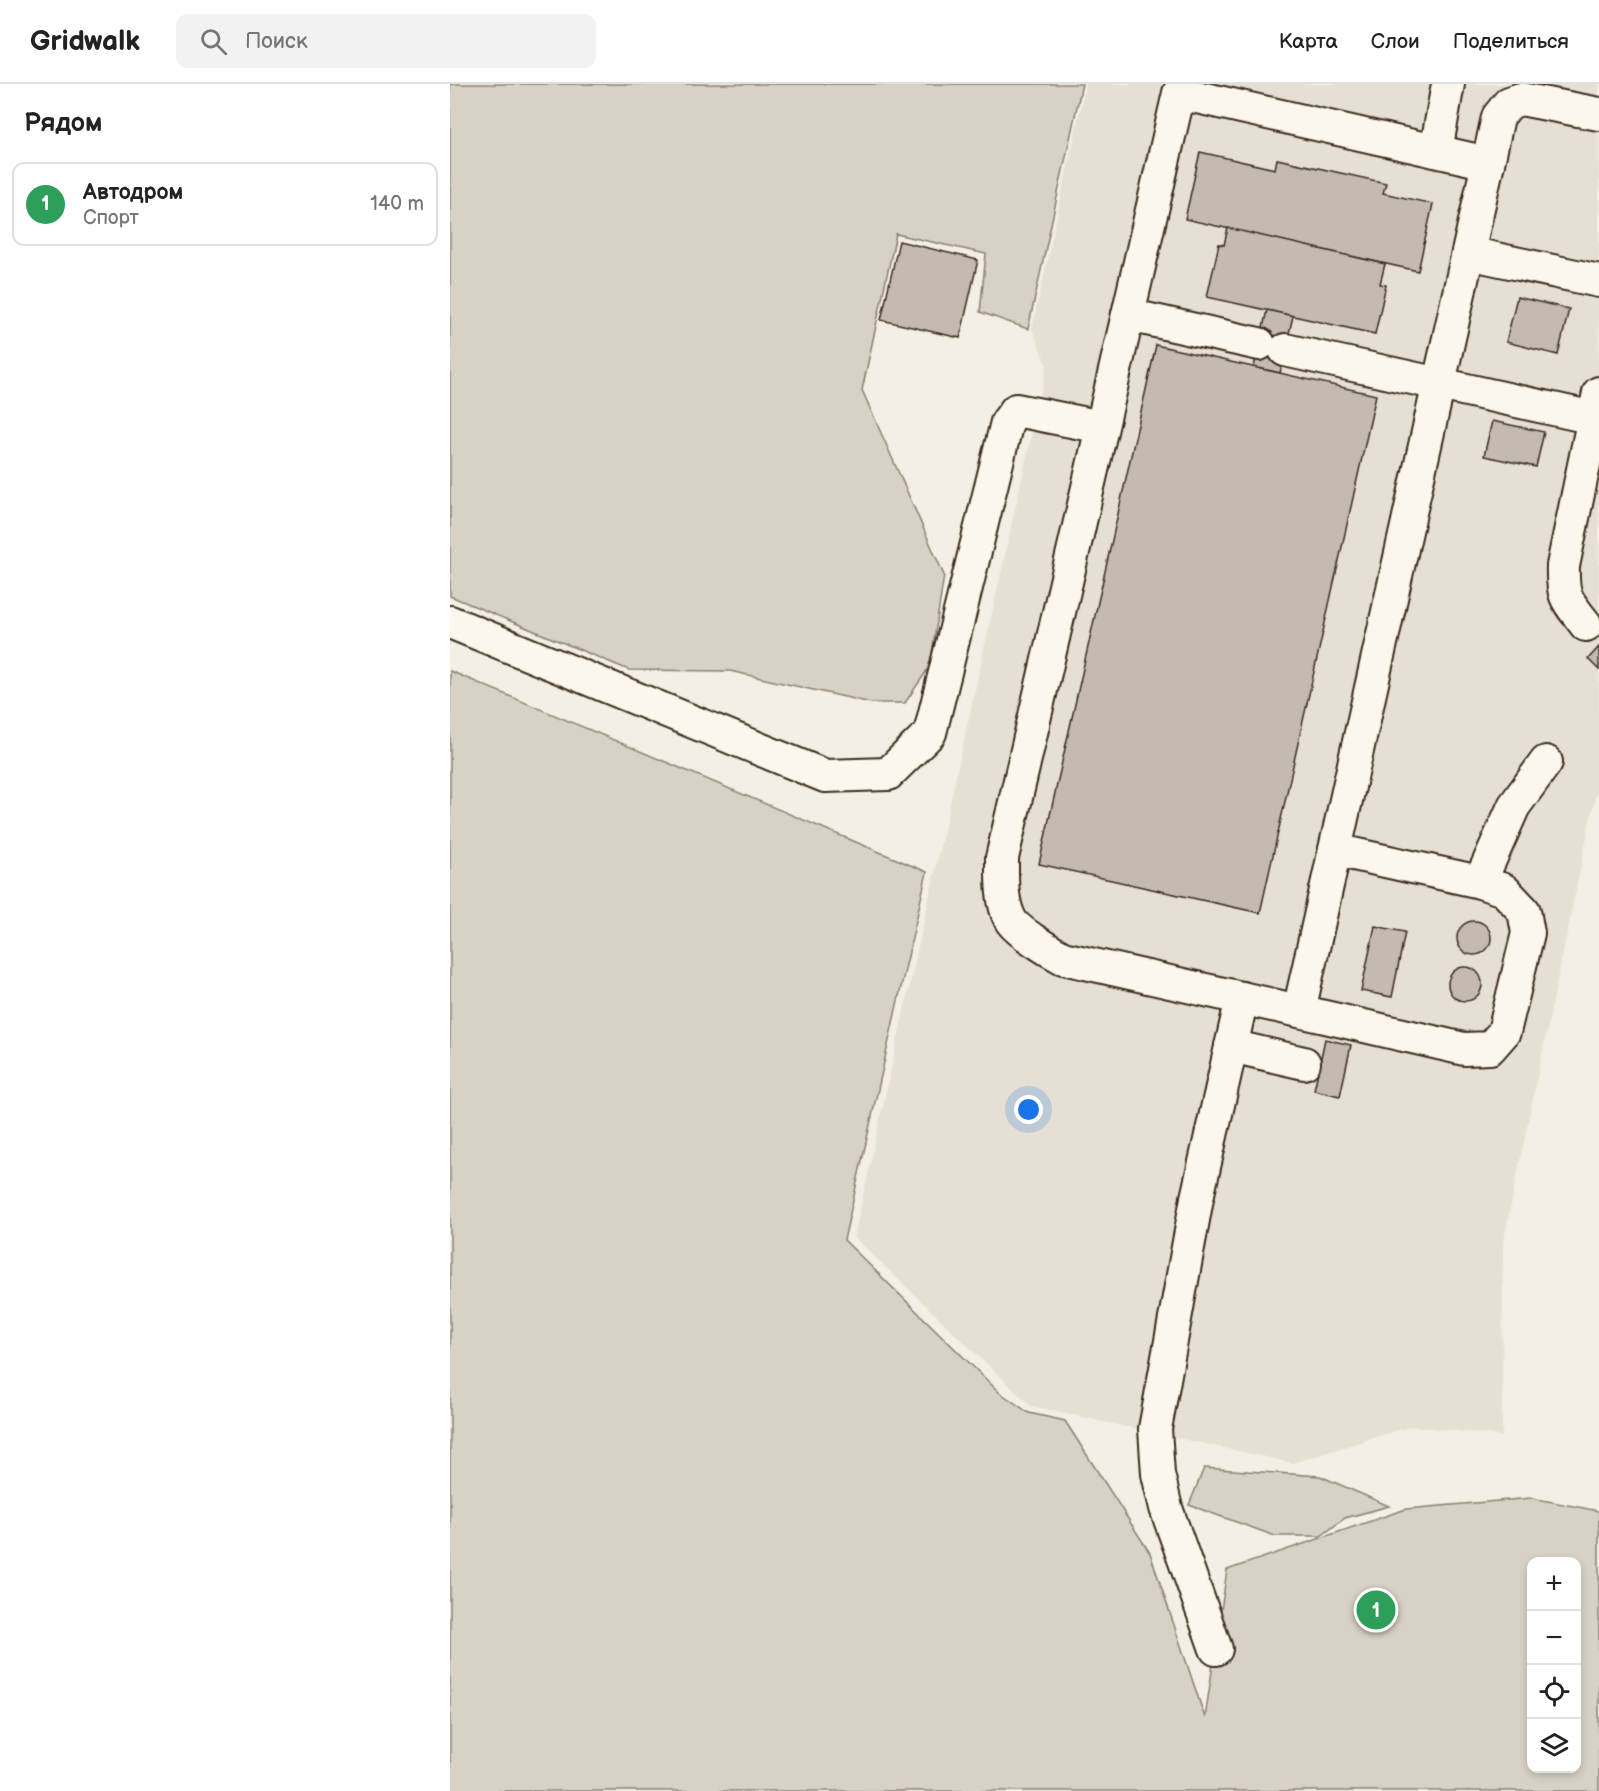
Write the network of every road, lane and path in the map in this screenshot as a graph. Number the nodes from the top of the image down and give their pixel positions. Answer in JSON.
{"nodes":[{"id":1,"x":1448,"y":84,"type":"edge"},
{"id":2,"x":1599,"y":114,"type":"edge"},
{"id":3,"x":1436,"y":151,"type":"junction"},
{"id":4,"x":1488,"y":163,"type":"junction"},
{"id":5,"x":1468,"y":253,"type":"junction"},
{"id":6,"x":1599,"y":281,"type":"edge"},
{"id":7,"x":1128,"y":315,"type":"junction"},
{"id":8,"x":1438,"y":384,"type":"junction"},
{"id":9,"x":1596,"y":406,"type":"edge"},
{"id":10,"x":1102,"y":427,"type":"junction"},
{"id":11,"x":450,"y":622,"type":"edge"},
{"id":12,"x":1586,"y":625,"type":"dead end"},
{"id":13,"x":1546,"y":762,"type":"dead end"},
{"id":14,"x":1335,"y":850,"type":"junction"},
{"id":15,"x":1480,"y":882,"type":"junction"},
{"id":16,"x":1242,"y":998,"type":"junction"},
{"id":17,"x":1299,"y":1011,"type":"junction"},
{"id":18,"x":1231,"y":1046,"type":"junction"},
{"id":19,"x":1304,"y":1063,"type":"dead end"},
{"id":20,"x":1216,"y":1649,"type":"dead end"}],
"edges":[{"from":1,"to":3,"type":"lane"},
{"from":2,"to":4,"type":"lane"},
{"from":3,"to":4,"type":"lane"},
{"from":3,"to":7,"type":"lane"},
{"from":4,"to":5,"type":"lane"},
{"from":5,"to":6,"type":"lane"},
{"from":5,"to":8,"type":"lane"},
{"from":7,"to":8,"type":"lane"},
{"from":7,"to":10,"type":"lane"},
{"from":8,"to":9,"type":"lane"},
{"from":8,"to":14,"type":"lane"},
{"from":9,"to":12,"type":"lane"},
{"from":10,"to":11,"type":"lane"},
{"from":10,"to":16,"type":"lane"},
{"from":13,"to":15,"type":"lane"},
{"from":14,"to":15,"type":"lane"},
{"from":14,"to":17,"type":"lane"},
{"from":15,"to":17,"type":"lane"},
{"from":16,"to":17,"type":"lane"},
{"from":16,"to":18,"type":"lane"},
{"from":18,"to":19,"type":"lane"},
{"from":18,"to":20,"type":"lane"}]}
